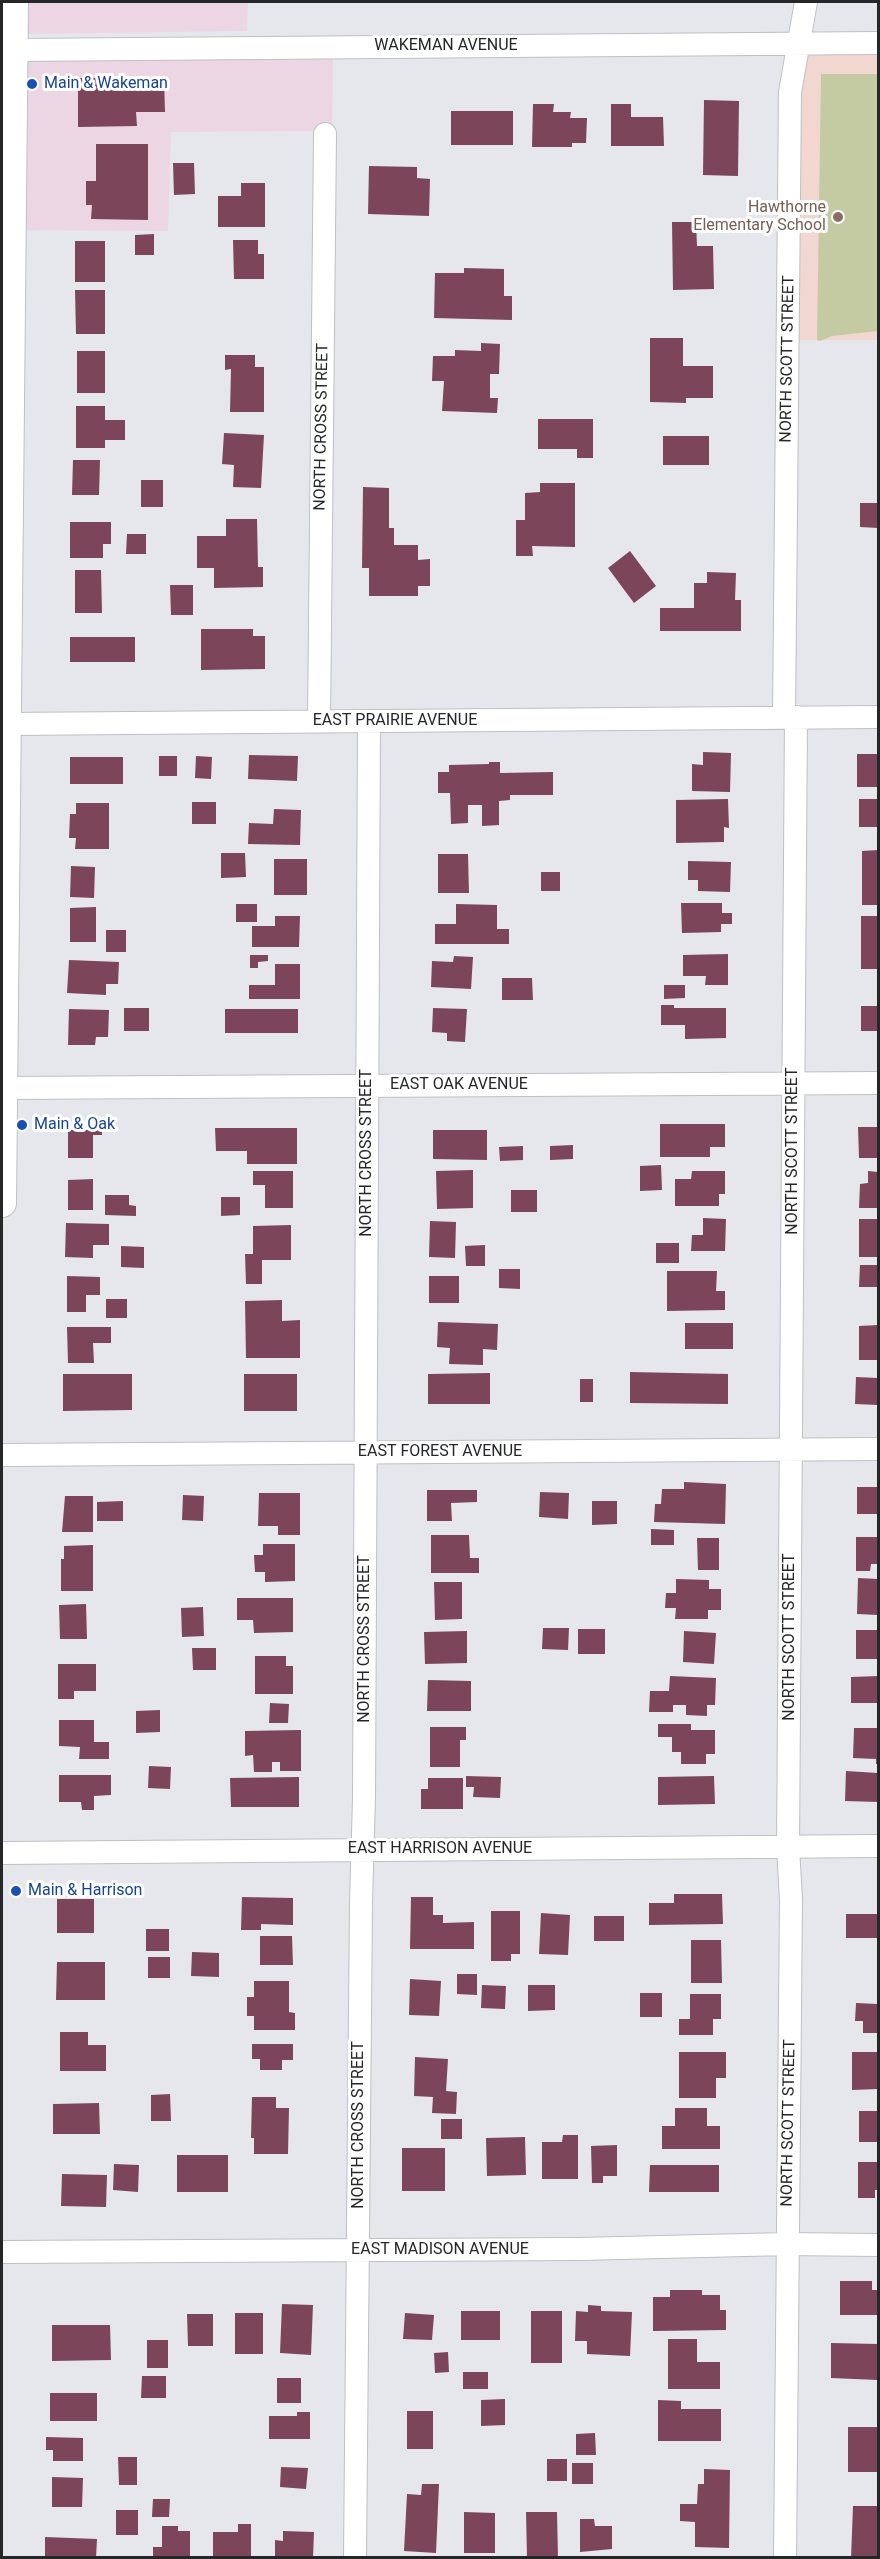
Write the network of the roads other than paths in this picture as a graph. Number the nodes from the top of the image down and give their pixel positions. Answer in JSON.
{"nodes":[{"id":1,"x":14,"y":2,"type":"edge"},
{"id":2,"x":806,"y":2,"type":"edge"},
{"id":3,"x":879,"y":43,"type":"edge"},
{"id":4,"x":799,"y":44,"type":"junction"},
{"id":5,"x":14,"y":50,"type":"junction"},
{"id":6,"x":325,"y":134,"type":"dead end"},
{"id":7,"x":790,"y":717,"type":"junction"},
{"id":8,"x":879,"y":717,"type":"edge"},
{"id":9,"x":319,"y":721,"type":"junction"},
{"id":10,"x":369,"y":721,"type":"junction"},
{"id":11,"x":7,"y":724,"type":"junction"},
{"id":12,"x":4,"y":782,"type":"edge"},
{"id":13,"x":794,"y":1083,"type":"junction"},
{"id":14,"x":879,"y":1083,"type":"edge"},
{"id":15,"x":367,"y":1086,"type":"junction"},
{"id":16,"x":2,"y":1088,"type":"edge"},
{"id":17,"x":2,"y":1203,"type":"edge"},
{"id":18,"x":791,"y":1449,"type":"junction"},
{"id":19,"x":879,"y":1449,"type":"edge"},
{"id":20,"x":366,"y":1452,"type":"junction"},
{"id":21,"x":2,"y":1455,"type":"edge"},
{"id":22,"x":879,"y":1846,"type":"edge"},
{"id":23,"x":788,"y":1847,"type":"junction"},
{"id":24,"x":362,"y":1850,"type":"junction"},
{"id":25,"x":2,"y":1853,"type":"edge"},
{"id":26,"x":788,"y":2244,"type":"junction"},
{"id":27,"x":879,"y":2245,"type":"edge"},
{"id":28,"x":357,"y":2251,"type":"junction"},
{"id":29,"x":2,"y":2252,"type":"edge"},
{"id":30,"x":355,"y":2558,"type":"edge"},
{"id":31,"x":785,"y":2558,"type":"edge"}],
"edges":[{"from":1,"to":5,"type":"street"},
{"from":2,"to":4,"type":"street","name":"NORTH SCOTT STREET"},
{"from":3,"to":4,"type":"street","name":"WAKEMAN AVENUE"},
{"from":4,"to":5,"type":"street","name":"WAKEMAN AVENUE"},
{"from":4,"to":7,"type":"street","name":"NORTH SCOTT STREET"},
{"from":5,"to":11,"type":"street"},
{"from":6,"to":9,"type":"street","name":"NORTH CROSS STREET"},
{"from":7,"to":8,"type":"street","name":"EAST PRAIRIE AVENUE"},
{"from":7,"to":10,"type":"street","name":"EAST PRAIRIE AVENUE"},
{"from":7,"to":13,"type":"street","name":"NORTH SCOTT STREET"},
{"from":9,"to":10,"type":"street","name":"EAST PRAIRIE AVENUE"},
{"from":9,"to":11,"type":"street","name":"EAST PRAIRIE AVENUE"},
{"from":10,"to":15,"type":"street","name":"NORTH CROSS STREET"},
{"from":11,"to":12,"type":"street"},
{"from":12,"to":16,"type":"street"},
{"from":13,"to":14,"type":"street","name":"EAST OAK AVENUE"},
{"from":13,"to":15,"type":"street","name":"EAST OAK AVENUE"},
{"from":13,"to":18,"type":"street","name":"NORTH SCOTT STREET"},
{"from":15,"to":16,"type":"street","name":"EAST OAK AVENUE"},
{"from":15,"to":20,"type":"street","name":"NORTH CROSS STREET"},
{"from":16,"to":17,"type":"street"},
{"from":18,"to":19,"type":"street","name":"EAST FOREST AVENUE"},
{"from":18,"to":20,"type":"street","name":"EAST FOREST AVENUE"},
{"from":18,"to":23,"type":"street","name":"NORTH SCOTT STREET"},
{"from":20,"to":21,"type":"street","name":"EAST FOREST AVENUE"},
{"from":20,"to":24,"type":"street","name":"NORTH CROSS STREET"},
{"from":22,"to":23,"type":"street","name":"EAST HARRISON AVENUE"},
{"from":23,"to":24,"type":"street","name":"EAST HARRISON AVENUE"},
{"from":23,"to":26,"type":"street","name":"NORTH SCOTT STREET"},
{"from":24,"to":25,"type":"street","name":"EAST HARRISON AVENUE"},
{"from":24,"to":28,"type":"street","name":"NORTH CROSS STREET"},
{"from":26,"to":27,"type":"street","name":"EAST MADISON AVENUE"},
{"from":26,"to":28,"type":"street","name":"EAST MADISON AVENUE"},
{"from":26,"to":31,"type":"street","name":"NORTH SCOTT STREET"},
{"from":28,"to":29,"type":"street","name":"EAST MADISON AVENUE"},
{"from":28,"to":30,"type":"street","name":"NORTH CROSS STREET"}]}
